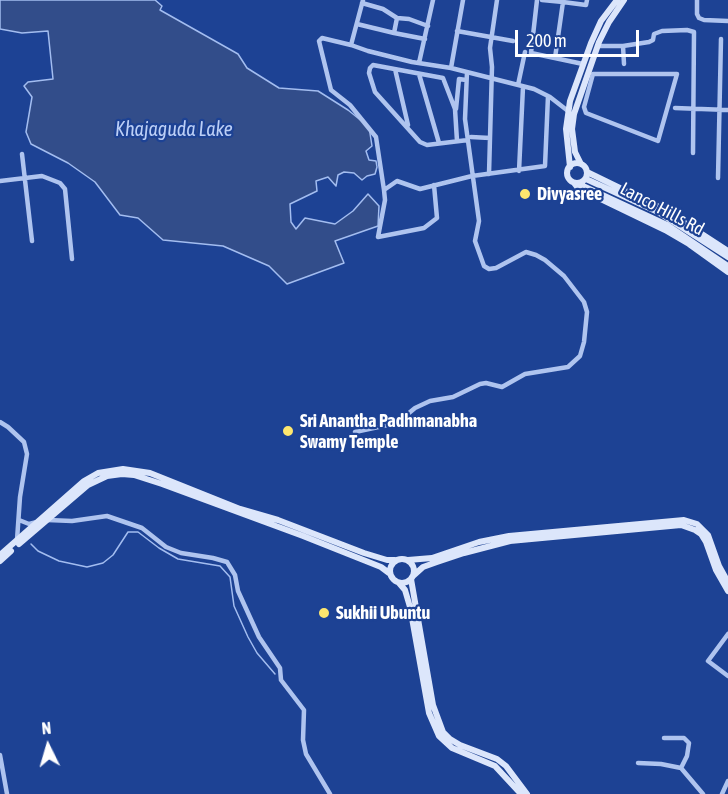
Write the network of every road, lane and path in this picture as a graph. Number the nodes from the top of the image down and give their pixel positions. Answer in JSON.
{"nodes":[{"id":1,"x":433,"y":0,"type":"edge"},
{"id":2,"x":463,"y":0,"type":"edge"},
{"id":3,"x":497,"y":0,"type":"edge"},
{"id":4,"x":537,"y":0,"type":"edge"},
{"id":5,"x":542,"y":0,"type":"edge"},
{"id":6,"x":587,"y":0,"type":"edge"},
{"id":7,"x":622,"y":0,"type":"edge"},
{"id":8,"x":697,"y":0,"type":"edge"},
{"id":9,"x":362,"y":2,"type":"edge"},
{"id":10,"x":563,"y":2,"type":"junction"},
{"id":11,"x":397,"y":18,"type":"junction"},
{"id":12,"x":728,"y":21,"type":"edge"},
{"id":13,"x":357,"y":24,"type":"junction"},
{"id":14,"x":428,"y":26,"type":"junction"},
{"id":15,"x":457,"y":31,"type":"junction"},
{"id":16,"x":394,"y":33,"type":"junction"},
{"id":17,"x":491,"y":37,"type":"junction"},
{"id":18,"x":424,"y":39,"type":"junction"},
{"id":19,"x":721,"y":39,"type":"dead end"},
{"id":20,"x":513,"y":41,"type":"dead end"},
{"id":21,"x":351,"y":45,"type":"junction"},
{"id":22,"x":598,"y":46,"type":"junction"},
{"id":23,"x":623,"y":46,"type":"junction"},
{"id":24,"x":525,"y":52,"type":"dead end"},
{"id":25,"x":555,"y":58,"type":"junction"},
{"id":26,"x":419,"y":63,"type":"junction"},
{"id":27,"x":583,"y":64,"type":"junction"},
{"id":28,"x":624,"y":64,"type":"dead end"},
{"id":29,"x":451,"y":68,"type":"junction"},
{"id":30,"x":395,"y":69,"type":"junction"},
{"id":31,"x":466,"y":72,"type":"junction"},
{"id":32,"x":419,"y":74,"type":"junction"},
{"id":33,"x":491,"y":79,"type":"junction"},
{"id":34,"x":466,"y":80,"type":"junction"},
{"id":35,"x":520,"y":86,"type":"junction"},
{"id":36,"x":585,"y":90,"type":"junction"},
{"id":37,"x":548,"y":96,"type":"junction"},
{"id":38,"x":675,"y":108,"type":"dead end"},
{"id":39,"x":455,"y":109,"type":"junction"},
{"id":40,"x":694,"y":109,"type":"junction"},
{"id":41,"x":719,"y":110,"type":"junction"},
{"id":42,"x":728,"y":110,"type":"edge"},
{"id":43,"x":568,"y":111,"type":"junction"},
{"id":44,"x":408,"y":128,"type":"junction"},
{"id":45,"x":469,"y":138,"type":"junction"},
{"id":46,"x":490,"y":138,"type":"junction"},
{"id":47,"x":458,"y":141,"type":"junction"},
{"id":48,"x":439,"y":143,"type":"junction"},
{"id":49,"x":693,"y":153,"type":"dead end"},
{"id":50,"x":22,"y":154,"type":"dead end"},
{"id":51,"x":570,"y":167,"type":"junction"},
{"id":52,"x":519,"y":171,"type":"junction"},
{"id":53,"x":489,"y":174,"type":"junction"},
{"id":54,"x":582,"y":175,"type":"junction"},
{"id":55,"x":472,"y":176,"type":"junction"},
{"id":56,"x":25,"y":178,"type":"junction"},
{"id":57,"x":718,"y":178,"type":"dead end"},
{"id":58,"x":0,"y":181,"type":"edge"},
{"id":59,"x":434,"y":185,"type":"junction"},
{"id":60,"x":384,"y":190,"type":"junction"},
{"id":61,"x":672,"y":217,"type":"junction"},
{"id":62,"x":32,"y":241,"type":"dead end"},
{"id":63,"x":690,"y":242,"type":"junction"},
{"id":64,"x":728,"y":250,"type":"edge"},
{"id":65,"x":728,"y":257,"type":"edge"},
{"id":66,"x":72,"y":259,"type":"dead end"},
{"id":67,"x":728,"y":266,"type":"edge"},
{"id":68,"x":728,"y":272,"type":"edge"},
{"id":69,"x":0,"y":421,"type":"edge"},
{"id":70,"x":355,"y":432,"type":"dead end"},
{"id":71,"x":21,"y":520,"type":"junction"},
{"id":72,"x":48,"y":520,"type":"junction"},
{"id":73,"x":39,"y":521,"type":"junction"},
{"id":74,"x":15,"y":544,"type":"junction"},
{"id":75,"x":709,"y":544,"type":"junction"},
{"id":76,"x":0,"y":555,"type":"edge"},
{"id":77,"x":395,"y":560,"type":"junction"},
{"id":78,"x":408,"y":560,"type":"junction"},
{"id":79,"x":0,"y":561,"type":"edge"},
{"id":80,"x":389,"y":573,"type":"junction"},
{"id":81,"x":412,"y":578,"type":"junction"},
{"id":82,"x":728,"y":582,"type":"edge"},
{"id":83,"x":399,"y":583,"type":"junction"},
{"id":84,"x":728,"y":591,"type":"edge"},
{"id":85,"x":728,"y":634,"type":"edge"},
{"id":86,"x":728,"y":676,"type":"edge"},
{"id":87,"x":664,"y":738,"type":"dead end"},
{"id":88,"x":0,"y":755,"type":"edge"},
{"id":89,"x":638,"y":763,"type":"dead end"},
{"id":90,"x":681,"y":768,"type":"junction"},
{"id":91,"x":728,"y":781,"type":"edge"},
{"id":92,"x":7,"y":794,"type":"edge"},
{"id":93,"x":330,"y":794,"type":"edge"},
{"id":94,"x":521,"y":794,"type":"edge"},
{"id":95,"x":527,"y":794,"type":"edge"},
{"id":96,"x":703,"y":794,"type":"edge"},
{"id":97,"x":722,"y":794,"type":"edge"}],
"edges":[{"from":1,"to":14,"type":"street"},
{"from":2,"to":15,"type":"street"},
{"from":3,"to":17,"type":"street"},
{"from":4,"to":25,"type":"street"},
{"from":5,"to":10,"type":"street"},
{"from":6,"to":10,"type":"street"},
{"from":7,"to":22,"type":"main road"},
{"from":7,"to":27,"type":"main road"},
{"from":8,"to":12,"type":"street"},
{"from":9,"to":11,"type":"street"},
{"from":9,"to":13,"type":"street"},
{"from":10,"to":25,"type":"street"},
{"from":11,"to":14,"type":"street"},
{"from":11,"to":16,"type":"street"},
{"from":13,"to":16,"type":"street"},
{"from":13,"to":21,"type":"street"},
{"from":14,"to":18,"type":"street"},
{"from":15,"to":17,"type":"street"},
{"from":15,"to":29,"type":"street"},
{"from":16,"to":18,"type":"street"},
{"from":17,"to":20,"type":"street"},
{"from":17,"to":33,"type":"street"},
{"from":18,"to":26,"type":"street"},
{"from":19,"to":41,"type":"street"},
{"from":21,"to":26,"type":"street"},
{"from":21,"to":60,"type":"street"},
{"from":22,"to":23,"type":"street"},
{"from":22,"to":36,"type":"main road"},
{"from":23,"to":28,"type":"street"},
{"from":23,"to":40,"type":"street"},
{"from":24,"to":35,"type":"street"},
{"from":25,"to":27,"type":"street"},
{"from":26,"to":29,"type":"street"},
{"from":27,"to":43,"type":"main road"},
{"from":29,"to":31,"type":"street"},
{"from":30,"to":32,"type":"street"},
{"from":30,"to":44,"type":"street"},
{"from":30,"to":44,"type":"street"},
{"from":31,"to":33,"type":"street"},
{"from":31,"to":34,"type":"street"},
{"from":32,"to":39,"type":"street"},
{"from":32,"to":48,"type":"street"},
{"from":33,"to":35,"type":"street"},
{"from":33,"to":46,"type":"street"},
{"from":34,"to":39,"type":"street"},
{"from":34,"to":45,"type":"street"},
{"from":35,"to":37,"type":"street"},
{"from":35,"to":52,"type":"street"},
{"from":36,"to":36,"type":"street"},
{"from":36,"to":54,"type":"main road"},
{"from":37,"to":43,"type":"street"},
{"from":37,"to":52,"type":"street"},
{"from":38,"to":40,"type":"street"},
{"from":39,"to":47,"type":"street"},
{"from":40,"to":41,"type":"street"},
{"from":40,"to":49,"type":"street"},
{"from":41,"to":42,"type":"street"},
{"from":41,"to":57,"type":"street"},
{"from":43,"to":51,"type":"main road"},
{"from":44,"to":48,"type":"street"},
{"from":45,"to":46,"type":"street"},
{"from":45,"to":47,"type":"street"},
{"from":45,"to":55,"type":"street"},
{"from":46,"to":53,"type":"street"},
{"from":47,"to":48,"type":"street"},
{"from":50,"to":56,"type":"street"},
{"from":51,"to":54,"type":"main road"},
{"from":51,"to":54,"type":"main road"},
{"from":52,"to":53,"type":"street"},
{"from":53,"to":55,"type":"street"},
{"from":54,"to":61,"type":"main road","name":"Lanco Hills Rd"},
{"from":54,"to":63,"type":"main road","name":"Lanco Hills Rd"},
{"from":55,"to":59,"type":"street"},
{"from":55,"to":70,"type":"street"},
{"from":56,"to":58,"type":"street"},
{"from":56,"to":62,"type":"street"},
{"from":56,"to":66,"type":"street"},
{"from":59,"to":60,"type":"street"},
{"from":59,"to":60,"type":"street"},
{"from":61,"to":64,"type":"main road"},
{"from":61,"to":65,"type":"main road","name":"Lanco Hills Rd"},
{"from":63,"to":67,"type":"main road","name":"Lanco Hills Rd"},
{"from":63,"to":68,"type":"main road"},
{"from":69,"to":71,"type":"street"},
{"from":71,"to":73,"type":"street"},
{"from":71,"to":74,"type":"street"},
{"from":72,"to":73,"type":"street"},
{"from":72,"to":74,"type":"main road"},
{"from":72,"to":80,"type":"main road"},
{"from":72,"to":93,"type":"street"},
{"from":73,"to":74,"type":"main road"},
{"from":73,"to":77,"type":"main road"},
{"from":74,"to":76,"type":"main road"},
{"from":74,"to":79,"type":"main road"},
{"from":75,"to":78,"type":"main road"},
{"from":75,"to":81,"type":"main road"},
{"from":75,"to":82,"type":"main road"},
{"from":75,"to":84,"type":"main road"},
{"from":77,"to":78,"type":"main road"},
{"from":77,"to":80,"type":"main road"},
{"from":78,"to":81,"type":"main road"},
{"from":80,"to":83,"type":"main road"},
{"from":81,"to":83,"type":"main road"},
{"from":81,"to":95,"type":"main road"},
{"from":83,"to":94,"type":"main road"},
{"from":85,"to":86,"type":"street"},
{"from":87,"to":90,"type":"street"},
{"from":88,"to":92,"type":"street"},
{"from":89,"to":90,"type":"street"},
{"from":90,"to":96,"type":"street"},
{"from":91,"to":97,"type":"street"}]}
